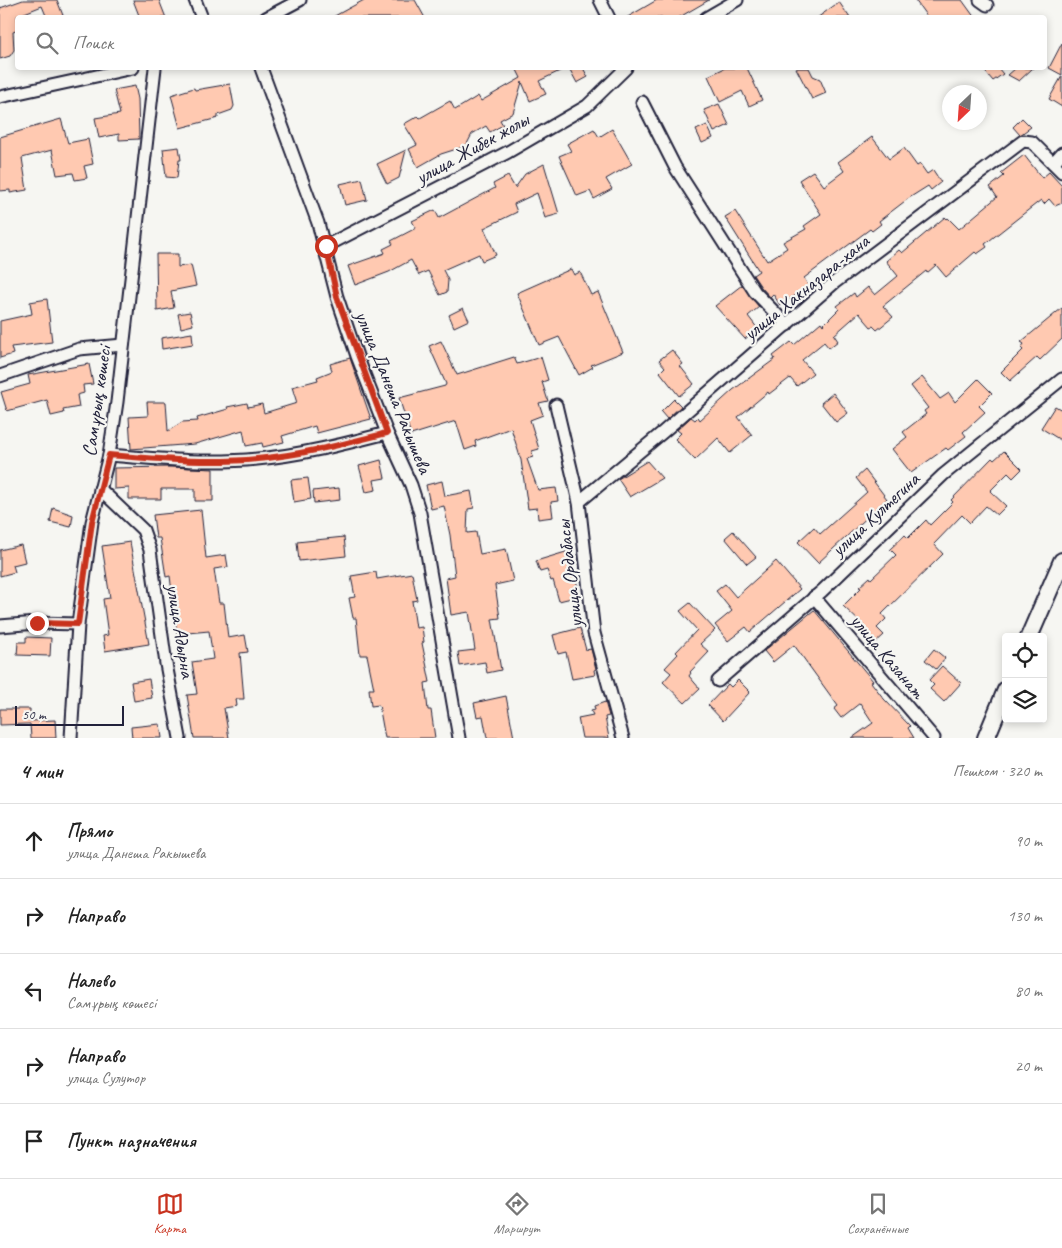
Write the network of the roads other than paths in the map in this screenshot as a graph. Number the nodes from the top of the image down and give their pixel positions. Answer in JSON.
{"nodes":[{"id":1,"x":195,"y":0,"type":"edge"},
{"id":2,"x":300,"y":0,"type":"edge"},
{"id":3,"x":600,"y":0,"type":"edge"},
{"id":4,"x":737,"y":0,"type":"edge"},
{"id":5,"x":201,"y":15,"type":"edge"},
{"id":6,"x":272,"y":15,"type":"edge"},
{"id":7,"x":608,"y":15,"type":"edge"},
{"id":8,"x":711,"y":15,"type":"edge"},
{"id":9,"x":124,"y":70,"type":"edge"},
{"id":10,"x":155,"y":70,"type":"edge"},
{"id":11,"x":262,"y":70,"type":"edge"},
{"id":12,"x":624,"y":70,"type":"edge"},
{"id":13,"x":0,"y":97,"type":"edge"},
{"id":14,"x":642,"y":102,"type":"dead end"},
{"id":15,"x":1062,"y":153,"type":"edge"},
{"id":16,"x":1053,"y":163,"type":"junction"},
{"id":17,"x":1062,"y":172,"type":"edge"},
{"id":18,"x":326,"y":246,"type":"junction"},
{"id":19,"x":787,"y":325,"type":"junction"},
{"id":20,"x":123,"y":345,"type":"junction"},
{"id":21,"x":0,"y":376,"type":"edge"},
{"id":22,"x":1062,"y":380,"type":"edge"},
{"id":23,"x":556,"y":405,"type":"dead end"},
{"id":24,"x":387,"y":433,"type":"junction"},
{"id":25,"x":109,"y":455,"type":"junction"},
{"id":26,"x":100,"y":489,"type":"junction"},
{"id":27,"x":579,"y":502,"type":"junction"},
{"id":28,"x":1062,"y":561,"type":"edge"},
{"id":29,"x":814,"y":597,"type":"junction"},
{"id":30,"x":78,"y":624,"type":"junction"},
{"id":31,"x":0,"y":626,"type":"edge"},
{"id":32,"x":1031,"y":633,"type":"edge"},
{"id":33,"x":718,"y":681,"type":"dead end"},
{"id":34,"x":1002,"y":700,"type":"edge"},
{"id":35,"x":71,"y":738,"type":"edge"},
{"id":36,"x":180,"y":738,"type":"edge"},
{"id":37,"x":458,"y":738,"type":"edge"},
{"id":38,"x":623,"y":738,"type":"edge"},
{"id":39,"x":934,"y":738,"type":"edge"},
{"id":40,"x":986,"y":738,"type":"edge"}],
"edges":[{"from":1,"to":5,"type":"street"},
{"from":2,"to":6,"type":"street"},
{"from":3,"to":7,"type":"street"},
{"from":4,"to":8,"type":"street"},
{"from":9,"to":13,"type":"street"},
{"from":10,"to":20,"type":"street","name":"Самұрық көшесі"},
{"from":11,"to":18,"type":"street","name":"улица Данеша Ракышева"},
{"from":12,"to":18,"type":"street","name":"улица Жибек жолы"},
{"from":14,"to":19,"type":"street"},
{"from":15,"to":16,"type":"street"},
{"from":16,"to":17,"type":"street","name":"улица Хакназара-хана"},
{"from":16,"to":19,"type":"street","name":"улица Хакназара-хана"},
{"from":18,"to":24,"type":"street","name":"улица Данеша Ракышева"},
{"from":19,"to":27,"type":"street","name":"улица Хакназара-хана"},
{"from":20,"to":21,"type":"street"},
{"from":20,"to":25,"type":"street","name":"Самұрық көшесі"},
{"from":22,"to":29,"type":"street","name":"улица Култегина"},
{"from":23,"to":27,"type":"street","name":"улица Ордабасы"},
{"from":24,"to":25,"type":"street"},
{"from":24,"to":37,"type":"street","name":"улица Данеша Ракышева"},
{"from":25,"to":26,"type":"street","name":"Самұрық көшесі"},
{"from":26,"to":30,"type":"street","name":"Самұрық көшесі"},
{"from":26,"to":36,"type":"street","name":"улица Адырна"},
{"from":27,"to":38,"type":"street","name":"улица Ордабасы"},
{"from":28,"to":32,"type":"street"},
{"from":29,"to":33,"type":"street","name":"улица Култегина"},
{"from":29,"to":39,"type":"street","name":"улица Казанат"},
{"from":30,"to":31,"type":"street"},
{"from":30,"to":35,"type":"street","name":"Самұрық көшесі"},
{"from":34,"to":40,"type":"street"}]}
